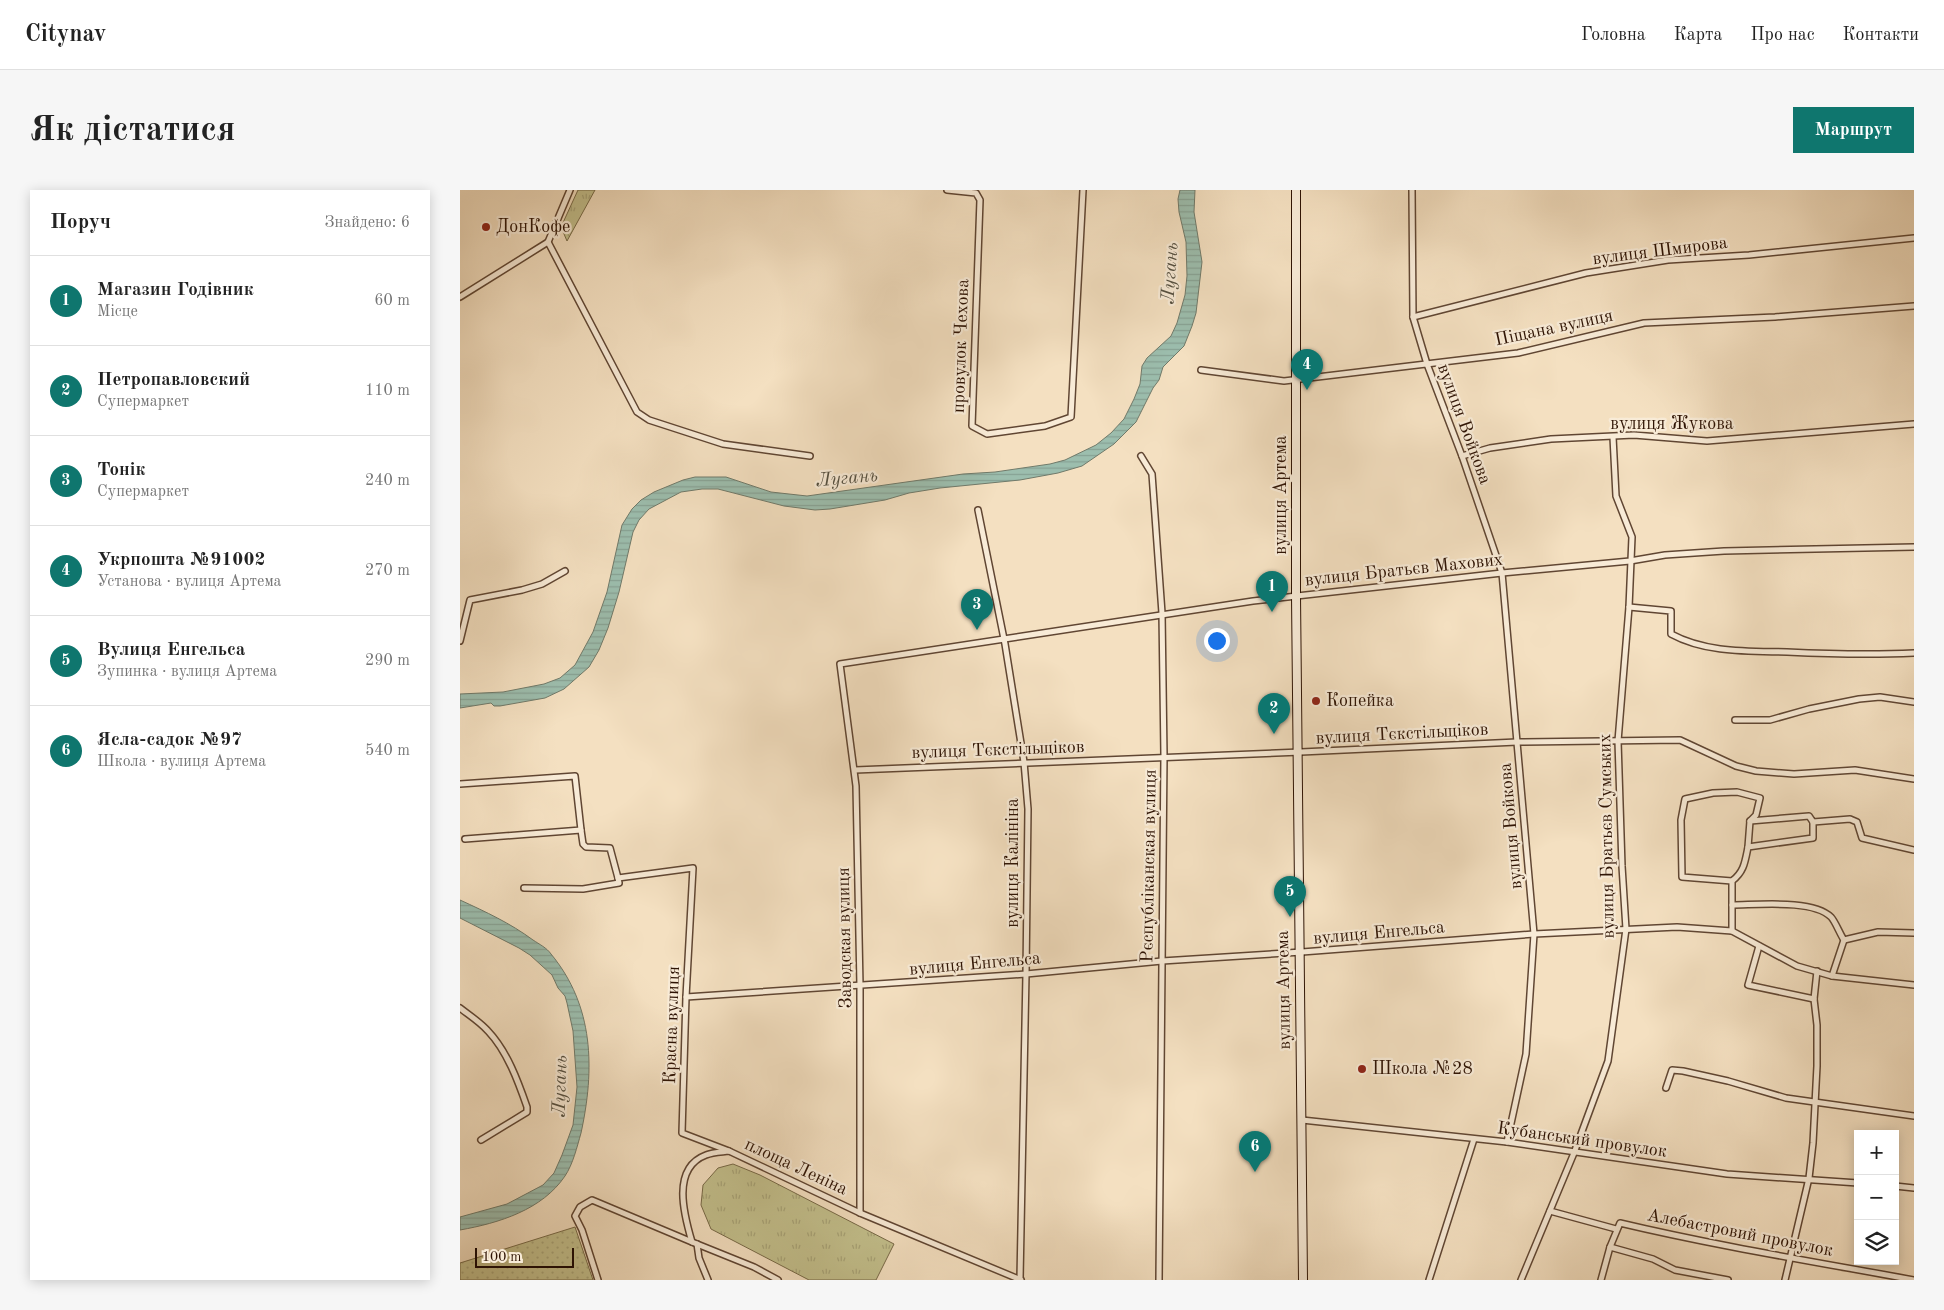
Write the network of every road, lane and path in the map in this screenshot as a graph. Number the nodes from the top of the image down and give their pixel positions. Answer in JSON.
{"nodes":[{"id":1,"x":570,"y":190,"type":"edge"},
{"id":2,"x":948,"y":190,"type":"edge"},
{"id":3,"x":1083,"y":190,"type":"edge"},
{"id":4,"x":1296,"y":190,"type":"edge"},
{"id":5,"x":1412,"y":190,"type":"edge"},
{"id":6,"x":1914,"y":238,"type":"edge"},
{"id":7,"x":548,"y":242,"type":"junction"},
{"id":8,"x":460,"y":297,"type":"edge"},
{"id":9,"x":1914,"y":306,"type":"edge"},
{"id":10,"x":1413,"y":317,"type":"junction"},
{"id":11,"x":1427,"y":364,"type":"junction"},
{"id":12,"x":1200,"y":370,"type":"dead end"},
{"id":13,"x":1297,"y":379,"type":"junction"},
{"id":14,"x":1914,"y":424,"type":"edge"},
{"id":15,"x":1613,"y":437,"type":"junction"},
{"id":16,"x":810,"y":456,"type":"dead end"},
{"id":17,"x":1141,"y":456,"type":"dead end"},
{"id":18,"x":1462,"y":456,"type":"junction"},
{"id":19,"x":978,"y":510,"type":"dead end"},
{"id":20,"x":1914,"y":547,"type":"edge"},
{"id":21,"x":1630,"y":561,"type":"junction"},
{"id":22,"x":565,"y":571,"type":"dead end"},
{"id":23,"x":1502,"y":573,"type":"junction"},
{"id":24,"x":1296,"y":596,"type":"junction"},
{"id":25,"x":1629,"y":607,"type":"junction"},
{"id":26,"x":1162,"y":613,"type":"junction"},
{"id":27,"x":1004,"y":638,"type":"junction"},
{"id":28,"x":460,"y":641,"type":"edge"},
{"id":29,"x":1914,"y":652,"type":"edge"},
{"id":30,"x":840,"y":664,"type":"joint"},
{"id":31,"x":1914,"y":702,"type":"edge"},
{"id":32,"x":1735,"y":720,"type":"dead end"},
{"id":33,"x":1618,"y":741,"type":"junction"},
{"id":34,"x":1517,"y":742,"type":"junction"},
{"id":35,"x":1298,"y":752,"type":"junction"},
{"id":36,"x":1164,"y":756,"type":"junction"},
{"id":37,"x":1024,"y":762,"type":"junction"},
{"id":38,"x":855,"y":770,"type":"junction"},
{"id":39,"x":1914,"y":779,"type":"edge"},
{"id":40,"x":460,"y":784,"type":"edge"},
{"id":41,"x":1750,"y":822,"type":"junction"},
{"id":42,"x":1813,"y":822,"type":"junction"},
{"id":43,"x":581,"y":830,"type":"junction"},
{"id":44,"x":465,"y":839,"type":"dead end"},
{"id":45,"x":1748,"y":848,"type":"junction"},
{"id":46,"x":1914,"y":850,"type":"edge"},
{"id":47,"x":618,"y":878,"type":"junction"},
{"id":48,"x":1732,"y":882,"type":"junction"},
{"id":49,"x":524,"y":888,"type":"dead end"},
{"id":50,"x":1732,"y":905,"type":"junction"},
{"id":51,"x":1626,"y":930,"type":"junction"},
{"id":52,"x":1732,"y":931,"type":"junction"},
{"id":53,"x":1914,"y":933,"type":"edge"},
{"id":54,"x":1534,"y":934,"type":"junction"},
{"id":55,"x":1844,"y":940,"type":"junction"},
{"id":56,"x":1759,"y":946,"type":"junction"},
{"id":57,"x":1298,"y":953,"type":"junction"},
{"id":58,"x":1162,"y":961,"type":"junction"},
{"id":59,"x":1817,"y":971,"type":"junction"},
{"id":60,"x":1026,"y":974,"type":"junction"},
{"id":61,"x":1832,"y":976,"type":"junction"},
{"id":62,"x":1914,"y":985,"type":"edge"},
{"id":63,"x":860,"y":986,"type":"junction"},
{"id":64,"x":686,"y":997,"type":"junction"},
{"id":65,"x":1814,"y":1000,"type":"junction"},
{"id":66,"x":460,"y":1008,"type":"edge"},
{"id":67,"x":1666,"y":1088,"type":"dead end"},
{"id":68,"x":1816,"y":1101,"type":"junction"},
{"id":69,"x":1914,"y":1116,"type":"edge"},
{"id":70,"x":1302,"y":1120,"type":"junction"},
{"id":71,"x":1474,"y":1139,"type":"junction"},
{"id":72,"x":482,"y":1140,"type":"dead end"},
{"id":73,"x":1507,"y":1142,"type":"junction"},
{"id":74,"x":729,"y":1152,"type":"junction"},
{"id":75,"x":1574,"y":1153,"type":"junction"},
{"id":76,"x":1809,"y":1178,"type":"junction"},
{"id":77,"x":1854,"y":1183,"type":"edge"},
{"id":78,"x":1899,"y":1186,"type":"edge"},
{"id":79,"x":1914,"y":1188,"type":"edge"},
{"id":80,"x":1550,"y":1212,"type":"junction"},
{"id":81,"x":860,"y":1213,"type":"junction"},
{"id":82,"x":1616,"y":1229,"type":"junction"},
{"id":83,"x":694,"y":1243,"type":"junction"},
{"id":84,"x":1610,"y":1247,"type":"junction"},
{"id":85,"x":1792,"y":1257,"type":"junction"},
{"id":86,"x":598,"y":1280,"type":"edge"},
{"id":87,"x":708,"y":1280,"type":"edge"},
{"id":88,"x":778,"y":1280,"type":"edge"},
{"id":89,"x":1021,"y":1280,"type":"edge"},
{"id":90,"x":1159,"y":1280,"type":"edge"},
{"id":91,"x":1303,"y":1280,"type":"edge"},
{"id":92,"x":1429,"y":1280,"type":"edge"},
{"id":93,"x":1521,"y":1280,"type":"edge"},
{"id":94,"x":1601,"y":1280,"type":"edge"},
{"id":95,"x":1728,"y":1280,"type":"edge"},
{"id":96,"x":1785,"y":1280,"type":"edge"},
{"id":97,"x":1914,"y":1280,"type":"edge"}],
"edges":[{"from":1,"to":7,"type":"street"},
{"from":2,"to":3,"type":"street","name":"провулок Чехова"},
{"from":4,"to":13,"type":"street","name":"вулиця Артема"},
{"from":5,"to":10,"type":"street","name":"вулиця Войкова"},
{"from":6,"to":10,"type":"street","name":"вулиця Шмирова"},
{"from":7,"to":8,"type":"street"},
{"from":7,"to":16,"type":"street"},
{"from":9,"to":11,"type":"street","name":"Піщана вулиця"},
{"from":10,"to":11,"type":"street","name":"вулиця Войкова"},
{"from":11,"to":13,"type":"street","name":"Піщана вулиця"},
{"from":11,"to":18,"type":"street","name":"вулиця Войкова"},
{"from":12,"to":13,"type":"street","name":"Піщана вулиця"},
{"from":13,"to":24,"type":"street","name":"вулиця Артема"},
{"from":14,"to":15,"type":"street","name":"вулиця Жукова"},
{"from":15,"to":18,"type":"street","name":"вулиця Жукова"},
{"from":15,"to":21,"type":"street","name":"вулиця Братьєв Сумських"},
{"from":17,"to":26,"type":"street","name":"Рєспубліканская вулиця"},
{"from":18,"to":23,"type":"street","name":"вулиця Войкова"},
{"from":19,"to":27,"type":"street","name":"вулиця Калініна"},
{"from":20,"to":21,"type":"street","name":"вулиця Братьєв Махових"},
{"from":21,"to":23,"type":"street","name":"вулиця Братьєв Махових"},
{"from":21,"to":25,"type":"street","name":"вулиця Братьєв Сумських"},
{"from":22,"to":28,"type":"street"},
{"from":23,"to":24,"type":"street","name":"вулиця Братьєв Махових"},
{"from":23,"to":34,"type":"street","name":"вулиця Войкова"},
{"from":24,"to":26,"type":"street","name":"вулиця Братьєв Махових"},
{"from":24,"to":35,"type":"street","name":"вулиця Артема"},
{"from":25,"to":29,"type":"street"},
{"from":25,"to":33,"type":"street","name":"вулиця Братьєв Сумських"},
{"from":26,"to":27,"type":"street","name":"вулиця Братьєв Махових"},
{"from":26,"to":36,"type":"street","name":"Рєспубліканская вулиця"},
{"from":27,"to":30,"type":"street","name":"вулиця Братьєв Махових"},
{"from":27,"to":37,"type":"street","name":"вулиця Калініна"},
{"from":30,"to":38,"type":"street","name":"Заводская вулиця"},
{"from":31,"to":32,"type":"street"},
{"from":33,"to":34,"type":"street","name":"вулиця Тєкстільщіков"},
{"from":33,"to":39,"type":"street","name":"вулиця Тєкстільщіков"},
{"from":33,"to":51,"type":"street","name":"вулиця Братьєв Сумських"},
{"from":34,"to":35,"type":"street","name":"вулиця Тєкстільщіков"},
{"from":34,"to":54,"type":"street","name":"вулиця Войкова"},
{"from":35,"to":36,"type":"street","name":"вулиця Тєкстільщіков"},
{"from":35,"to":57,"type":"street","name":"вулиця Артема"},
{"from":36,"to":37,"type":"street","name":"вулиця Тєкстільщіков"},
{"from":36,"to":58,"type":"street","name":"Рєспубліканская вулиця"},
{"from":37,"to":38,"type":"street","name":"вулиця Тєкстільщіков"},
{"from":37,"to":60,"type":"street","name":"вулиця Калініна"},
{"from":38,"to":63,"type":"street","name":"Заводская вулиця"},
{"from":40,"to":43,"type":"street"},
{"from":41,"to":42,"type":"street"},
{"from":41,"to":45,"type":"street"},
{"from":41,"to":48,"type":"street"},
{"from":42,"to":45,"type":"street"},
{"from":42,"to":46,"type":"street"},
{"from":43,"to":44,"type":"street"},
{"from":43,"to":47,"type":"street"},
{"from":45,"to":48,"type":"street"},
{"from":47,"to":49,"type":"street"},
{"from":47,"to":64,"type":"street","name":"Красна вулиця"},
{"from":48,"to":50,"type":"street"},
{"from":50,"to":52,"type":"street"},
{"from":50,"to":55,"type":"street"},
{"from":51,"to":52,"type":"street","name":"вулиця Енгельса"},
{"from":51,"to":54,"type":"street","name":"вулиця Енгельса"},
{"from":51,"to":75,"type":"street","name":"вулиця Братьєв Сумських"},
{"from":52,"to":56,"type":"street","name":"вулиця Енгельса"},
{"from":53,"to":55,"type":"street"},
{"from":54,"to":57,"type":"street","name":"вулиця Енгельса"},
{"from":54,"to":73,"type":"street","name":"вулиця Войкова"},
{"from":55,"to":61,"type":"street"},
{"from":56,"to":59,"type":"street","name":"вулиця Енгельса"},
{"from":56,"to":65,"type":"street"},
{"from":57,"to":58,"type":"street","name":"вулиця Енгельса"},
{"from":57,"to":70,"type":"street","name":"вулиця Артема"},
{"from":58,"to":60,"type":"street","name":"вулиця Енгельса"},
{"from":58,"to":90,"type":"street","name":"Рєспубліканская вулиця"},
{"from":59,"to":61,"type":"street","name":"вулиця Енгельса"},
{"from":59,"to":65,"type":"street"},
{"from":60,"to":63,"type":"street","name":"вулиця Енгельса"},
{"from":60,"to":89,"type":"street","name":"вулиця Калініна"},
{"from":61,"to":62,"type":"street","name":"вулиця Енгельса"},
{"from":63,"to":64,"type":"street","name":"вулиця Енгельса"},
{"from":63,"to":81,"type":"street","name":"Заводская вулиця"},
{"from":64,"to":74,"type":"street","name":"Красна вулиця"},
{"from":65,"to":68,"type":"street"},
{"from":66,"to":72,"type":"street"},
{"from":67,"to":68,"type":"street"},
{"from":68,"to":69,"type":"street"},
{"from":68,"to":76,"type":"street"},
{"from":70,"to":71,"type":"street","name":"Кубанський провулок"},
{"from":70,"to":91,"type":"street","name":"вулиця Артема"},
{"from":71,"to":73,"type":"street","name":"Кубанський провулок"},
{"from":71,"to":92,"type":"street"},
{"from":73,"to":75,"type":"street","name":"Кубанський провулок"},
{"from":74,"to":81,"type":"street","name":"площа Леніна"},
{"from":74,"to":83,"type":"street","name":"площа Леніна"},
{"from":75,"to":76,"type":"street","name":"Кубанський провулок"},
{"from":75,"to":80,"type":"street","name":"вулиця Братьєв Сумських"},
{"from":76,"to":77,"type":"street","name":"Кубанський провулок"},
{"from":76,"to":85,"type":"street"},
{"from":78,"to":79,"type":"street"},
{"from":80,"to":82,"type":"street"},
{"from":80,"to":93,"type":"street","name":"вулиця Братьєв Сумських"},
{"from":81,"to":89,"type":"street","name":"площа Леніна"},
{"from":82,"to":84,"type":"street"},
{"from":82,"to":85,"type":"street","name":"Алебастровий провулок"},
{"from":83,"to":86,"type":"street"},
{"from":83,"to":87,"type":"street","name":"площа Леніна"},
{"from":83,"to":88,"type":"street"},
{"from":84,"to":94,"type":"street"},
{"from":84,"to":95,"type":"street"},
{"from":85,"to":96,"type":"street"},
{"from":85,"to":97,"type":"street","name":"Алебастровий провулок"}]}
